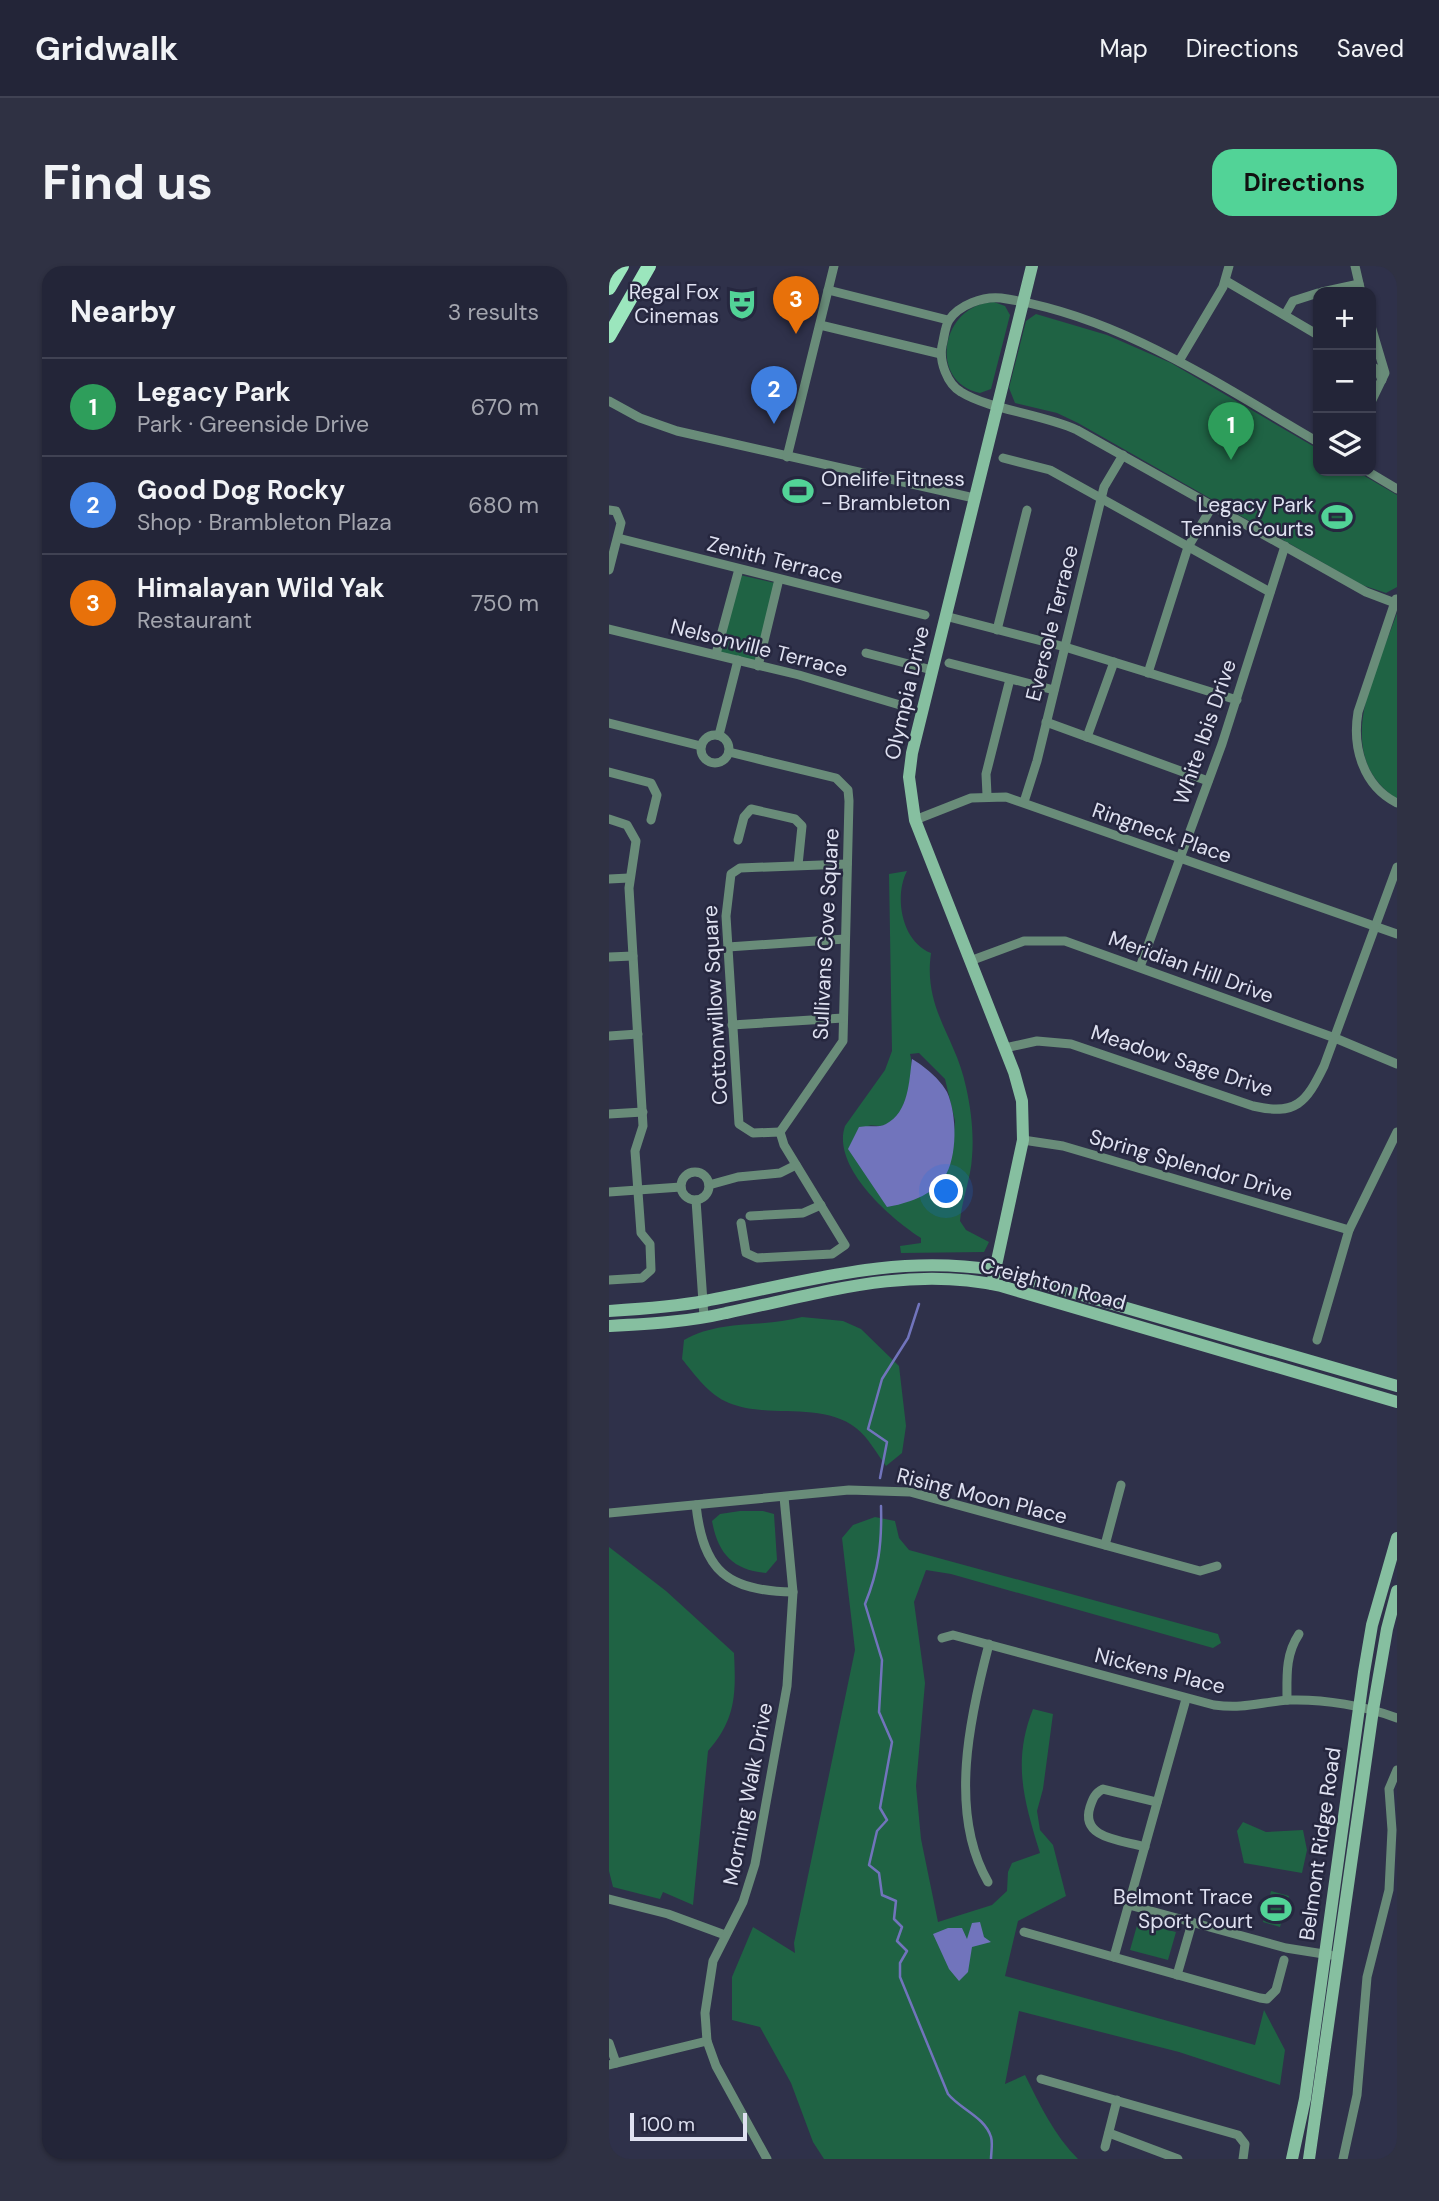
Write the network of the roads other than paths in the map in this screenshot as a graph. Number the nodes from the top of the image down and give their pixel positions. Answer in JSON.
{"nodes":[{"id":1,"x":622,"y":266,"type":"edge"},
{"id":2,"x":649,"y":266,"type":"edge"},
{"id":3,"x":834,"y":266,"type":"edge"},
{"id":4,"x":1032,"y":266,"type":"edge"},
{"id":5,"x":1230,"y":266,"type":"edge"},
{"id":6,"x":1355,"y":266,"type":"edge"},
{"id":7,"x":1226,"y":281,"type":"junction"},
{"id":8,"x":1360,"y":287,"type":"edge"},
{"id":9,"x":609,"y":288,"type":"edge"},
{"id":10,"x":828,"y":290,"type":"junction"},
{"id":11,"x":1313,"y":295,"type":"edge"},
{"id":12,"x":1022,"y":303,"type":"junction"},
{"id":13,"x":1285,"y":315,"type":"junction"},
{"id":14,"x":949,"y":320,"type":"junction"},
{"id":15,"x":820,"y":325,"type":"junction"},
{"id":16,"x":1313,"y":332,"type":"edge"},
{"id":17,"x":609,"y":336,"type":"edge"},
{"id":18,"x":1376,"y":343,"type":"edge"},
{"id":19,"x":941,"y":354,"type":"junction"},
{"id":20,"x":1178,"y":361,"type":"junction"},
{"id":21,"x":1376,"y":370,"type":"edge"},
{"id":22,"x":1382,"y":383,"type":"junction"},
{"id":23,"x":1376,"y":393,"type":"edge"},
{"id":24,"x":609,"y":401,"type":"edge"},
{"id":25,"x":998,"y":404,"type":"junction"},
{"id":26,"x":1313,"y":439,"type":"edge"},
{"id":27,"x":1123,"y":455,"type":"junction"},
{"id":28,"x":787,"y":457,"type":"junction"},
{"id":29,"x":1003,"y":458,"type":"dead end"},
{"id":30,"x":1375,"y":476,"type":"edge"},
{"id":31,"x":1397,"y":489,"type":"edge"},
{"id":32,"x":974,"y":498,"type":"junction"},
{"id":33,"x":1101,"y":498,"type":"junction"},
{"id":34,"x":1213,"y":505,"type":"junction"},
{"id":35,"x":609,"y":510,"type":"edge"},
{"id":36,"x":1027,"y":510,"type":"dead end"},
{"id":37,"x":618,"y":538,"type":"junction"},
{"id":38,"x":1285,"y":546,"type":"junction"},
{"id":39,"x":1188,"y":547,"type":"junction"},
{"id":40,"x":739,"y":569,"type":"junction"},
{"id":41,"x":609,"y":570,"type":"edge"},
{"id":42,"x":779,"y":579,"type":"junction"},
{"id":43,"x":1270,"y":592,"type":"junction"},
{"id":44,"x":1396,"y":600,"type":"edge"},
{"id":45,"x":925,"y":615,"type":"dead end"},
{"id":46,"x":945,"y":616,"type":"junction"},
{"id":47,"x":609,"y":629,"type":"edge"},
{"id":48,"x":997,"y":630,"type":"junction"},
{"id":49,"x":1065,"y":647,"type":"junction"},
{"id":50,"x":866,"y":653,"type":"dead end"},
{"id":51,"x":716,"y":654,"type":"junction"},
{"id":52,"x":738,"y":660,"type":"junction"},
{"id":53,"x":1114,"y":662,"type":"junction"},
{"id":54,"x":949,"y":663,"type":"dead end"},
{"id":55,"x":758,"y":666,"type":"junction"},
{"id":56,"x":932,"y":670,"type":"junction"},
{"id":57,"x":1148,"y":673,"type":"junction"},
{"id":58,"x":1010,"y":678,"type":"junction"},
{"id":59,"x":1054,"y":690,"type":"junction"},
{"id":60,"x":1237,"y":700,"type":"junction"},
{"id":61,"x":900,"y":705,"type":"dead end"},
{"id":62,"x":1046,"y":722,"type":"junction"},
{"id":63,"x":609,"y":723,"type":"edge"},
{"id":64,"x":719,"y":736,"type":"junction"},
{"id":65,"x":1087,"y":737,"type":"junction"},
{"id":66,"x":701,"y":746,"type":"junction"},
{"id":67,"x":729,"y":752,"type":"junction"},
{"id":68,"x":609,"y":772,"type":"edge"},
{"id":69,"x":1208,"y":781,"type":"junction"},
{"id":70,"x":987,"y":795,"type":"junction"},
{"id":71,"x":1024,"y":802,"type":"junction"},
{"id":72,"x":1397,"y":803,"type":"edge"},
{"id":73,"x":609,"y":819,"type":"edge"},
{"id":74,"x":651,"y":820,"type":"dead end"},
{"id":75,"x":915,"y":820,"type":"junction"},
{"id":76,"x":738,"y":840,"type":"dead end"},
{"id":77,"x":1180,"y":860,"type":"junction"},
{"id":78,"x":848,"y":864,"type":"junction"},
{"id":79,"x":798,"y":865,"type":"junction"},
{"id":80,"x":1397,"y":867,"type":"edge"},
{"id":81,"x":629,"y":878,"type":"junction"},
{"id":82,"x":609,"y":879,"type":"edge"},
{"id":83,"x":1376,"y":926,"type":"junction"},
{"id":84,"x":1397,"y":934,"type":"edge"},
{"id":85,"x":845,"y":939,"type":"junction"},
{"id":86,"x":728,"y":947,"type":"junction"},
{"id":87,"x":633,"y":956,"type":"junction"},
{"id":88,"x":609,"y":957,"type":"edge"},
{"id":89,"x":970,"y":961,"type":"junction"},
{"id":90,"x":1140,"y":967,"type":"junction"},
{"id":91,"x":843,"y":1018,"type":"junction"},
{"id":92,"x":733,"y":1025,"type":"junction"},
{"id":93,"x":638,"y":1034,"type":"junction"},
{"id":94,"x":609,"y":1036,"type":"edge"},
{"id":95,"x":1335,"y":1038,"type":"junction"},
{"id":96,"x":1005,"y":1048,"type":"junction"},
{"id":97,"x":1397,"y":1064,"type":"edge"},
{"id":98,"x":643,"y":1112,"type":"junction"},
{"id":99,"x":609,"y":1114,"type":"edge"},
{"id":100,"x":780,"y":1132,"type":"junction"},
{"id":101,"x":1397,"y":1132,"type":"edge"},
{"id":102,"x":1023,"y":1140,"type":"junction"},
{"id":103,"x":796,"y":1165,"type":"junction"},
{"id":104,"x":709,"y":1185,"type":"junction"},
{"id":105,"x":681,"y":1187,"type":"junction"},
{"id":106,"x":638,"y":1191,"type":"junction"},
{"id":107,"x":609,"y":1192,"type":"edge"},
{"id":108,"x":696,"y":1200,"type":"junction"},
{"id":109,"x":821,"y":1205,"type":"junction"},
{"id":110,"x":750,"y":1216,"type":"dead end"},
{"id":111,"x":741,"y":1223,"type":"dead end"},
{"id":112,"x":1349,"y":1230,"type":"junction"},
{"id":113,"x":995,"y":1270,"type":"junction"},
{"id":114,"x":609,"y":1280,"type":"edge"},
{"id":115,"x":992,"y":1284,"type":"junction"},
{"id":116,"x":702,"y":1302,"type":"junction"},
{"id":117,"x":609,"y":1311,"type":"edge"},
{"id":118,"x":704,"y":1317,"type":"junction"},
{"id":119,"x":609,"y":1326,"type":"edge"},
{"id":120,"x":1317,"y":1340,"type":"dead end"},
{"id":121,"x":1397,"y":1386,"type":"edge"},
{"id":122,"x":1397,"y":1402,"type":"edge"},
{"id":123,"x":1121,"y":1485,"type":"dead end"},
{"id":124,"x":785,"y":1497,"type":"junction"},
{"id":125,"x":696,"y":1505,"type":"junction"},
{"id":126,"x":609,"y":1513,"type":"edge"},
{"id":127,"x":1397,"y":1538,"type":"edge"},
{"id":128,"x":1105,"y":1545,"type":"junction"},
{"id":129,"x":1217,"y":1566,"type":"dead end"},
{"id":130,"x":1397,"y":1591,"type":"edge"},
{"id":131,"x":793,"y":1592,"type":"junction"},
{"id":132,"x":1299,"y":1634,"type":"dead end"},
{"id":133,"x":942,"y":1637,"type":"dead end"},
{"id":134,"x":989,"y":1644,"type":"junction"},
{"id":135,"x":1186,"y":1699,"type":"junction"},
{"id":136,"x":1287,"y":1700,"type":"junction"},
{"id":137,"x":1359,"y":1707,"type":"junction"},
{"id":138,"x":1373,"y":1710,"type":"junction"},
{"id":139,"x":1397,"y":1718,"type":"edge"},
{"id":140,"x":1397,"y":1770,"type":"edge"},
{"id":141,"x":1157,"y":1802,"type":"junction"},
{"id":142,"x":1145,"y":1847,"type":"junction"},
{"id":143,"x":988,"y":1882,"type":"dead end"},
{"id":144,"x":609,"y":1899,"type":"edge"},
{"id":145,"x":1129,"y":1905,"type":"junction"},
{"id":146,"x":1192,"y":1923,"type":"junction"},
{"id":147,"x":1024,"y":1933,"type":"dead end"},
{"id":148,"x":725,"y":1935,"type":"junction"},
{"id":149,"x":1323,"y":1954,"type":"junction"},
{"id":150,"x":1114,"y":1957,"type":"junction"},
{"id":151,"x":1339,"y":1957,"type":"junction"},
{"id":152,"x":1284,"y":1960,"type":"dead end"},
{"id":153,"x":1177,"y":1975,"type":"junction"},
{"id":154,"x":708,"y":2041,"type":"junction"},
{"id":155,"x":609,"y":2043,"type":"edge"},
{"id":156,"x":612,"y":2064,"type":"edge"},
{"id":157,"x":1041,"y":2079,"type":"dead end"},
{"id":158,"x":1117,"y":2101,"type":"junction"},
{"id":159,"x":1109,"y":2133,"type":"junction"},
{"id":160,"x":1105,"y":2147,"type":"dead end"},
{"id":161,"x":1246,"y":2158,"type":"edge"},
{"id":162,"x":767,"y":2159,"type":"edge"},
{"id":163,"x":1178,"y":2159,"type":"edge"},
{"id":164,"x":1293,"y":2159,"type":"edge"},
{"id":165,"x":1309,"y":2159,"type":"edge"},
{"id":166,"x":1343,"y":2159,"type":"edge"}],
"edges":[{"from":1,"to":9,"type":"main road"},
{"from":2,"to":17,"type":"main road"},
{"from":3,"to":10,"type":"street"},
{"from":4,"to":12,"type":"street","name":"Olympia Drive"},
{"from":5,"to":7,"type":"street"},
{"from":6,"to":8,"type":"street"},
{"from":7,"to":13,"type":"street"},
{"from":7,"to":20,"type":"street"},
{"from":10,"to":14,"type":"street"},
{"from":10,"to":15,"type":"street"},
{"from":11,"to":13,"type":"street"},
{"from":12,"to":14,"type":"street"},
{"from":12,"to":20,"type":"street"},
{"from":12,"to":25,"type":"street","name":"Olympia Drive"},
{"from":13,"to":16,"type":"street"},
{"from":14,"to":19,"type":"street"},
{"from":15,"to":19,"type":"street"},
{"from":15,"to":28,"type":"street"},
{"from":18,"to":22,"type":"street"},
{"from":19,"to":25,"type":"street"},
{"from":20,"to":26,"type":"street"},
{"from":21,"to":22,"type":"street"},
{"from":22,"to":23,"type":"street"},
{"from":24,"to":28,"type":"street"},
{"from":25,"to":27,"type":"street"},
{"from":25,"to":32,"type":"street","name":"Olympia Drive"},
{"from":27,"to":33,"type":"street","name":"Eversole Terrace"},
{"from":27,"to":34,"type":"street"},
{"from":28,"to":32,"type":"street"},
{"from":29,"to":33,"type":"street"},
{"from":30,"to":31,"type":"street"},
{"from":32,"to":46,"type":"street","name":"Olympia Drive"},
{"from":33,"to":39,"type":"street"},
{"from":33,"to":49,"type":"street","name":"Eversole Terrace"},
{"from":34,"to":38,"type":"street"},
{"from":34,"to":39,"type":"street"},
{"from":35,"to":37,"type":"street"},
{"from":36,"to":48,"type":"street"},
{"from":37,"to":40,"type":"street","name":"Zenith Terrace"},
{"from":37,"to":41,"type":"street"},
{"from":38,"to":43,"type":"street","name":"White Ibis Drive"},
{"from":38,"to":44,"type":"street"},
{"from":39,"to":43,"type":"street"},
{"from":39,"to":57,"type":"street"},
{"from":40,"to":42,"type":"street","name":"Zenith Terrace"},
{"from":40,"to":51,"type":"street"},
{"from":42,"to":45,"type":"street","name":"Zenith Terrace"},
{"from":42,"to":55,"type":"street"},
{"from":43,"to":60,"type":"street","name":"White Ibis Drive"},
{"from":44,"to":72,"type":"street"},
{"from":46,"to":48,"type":"street"},
{"from":46,"to":56,"type":"street","name":"Olympia Drive"},
{"from":47,"to":51,"type":"street","name":"Nelsonville Terrace"},
{"from":48,"to":49,"type":"street"},
{"from":49,"to":53,"type":"street"},
{"from":49,"to":59,"type":"street","name":"Eversole Terrace"},
{"from":50,"to":56,"type":"street"},
{"from":51,"to":52,"type":"street","name":"Nelsonville Terrace"},
{"from":52,"to":55,"type":"street","name":"Nelsonville Terrace"},
{"from":52,"to":64,"type":"street"},
{"from":53,"to":57,"type":"street"},
{"from":53,"to":65,"type":"street"},
{"from":54,"to":58,"type":"street"},
{"from":55,"to":61,"type":"street","name":"Nelsonville Terrace"},
{"from":56,"to":75,"type":"street","name":"Olympia Drive"},
{"from":57,"to":60,"type":"street"},
{"from":58,"to":59,"type":"street"},
{"from":58,"to":70,"type":"street"},
{"from":59,"to":62,"type":"street","name":"Eversole Terrace"},
{"from":60,"to":69,"type":"street","name":"White Ibis Drive"},
{"from":62,"to":65,"type":"street"},
{"from":62,"to":71,"type":"street","name":"Eversole Terrace"},
{"from":63,"to":66,"type":"street"},
{"from":64,"to":66,"type":"street"},
{"from":64,"to":67,"type":"street"},
{"from":65,"to":69,"type":"street"},
{"from":66,"to":67,"type":"street"},
{"from":67,"to":78,"type":"street","name":"Sullivans Cove Square"},
{"from":68,"to":74,"type":"street"},
{"from":69,"to":77,"type":"street","name":"White Ibis Drive"},
{"from":70,"to":71,"type":"street","name":"Ringneck Place"},
{"from":70,"to":75,"type":"street","name":"Ringneck Place"},
{"from":71,"to":77,"type":"street","name":"Ringneck Place"},
{"from":73,"to":81,"type":"street"},
{"from":75,"to":89,"type":"street","name":"Olympia Drive"},
{"from":76,"to":79,"type":"street"},
{"from":77,"to":83,"type":"street","name":"Ringneck Place"},
{"from":77,"to":90,"type":"street","name":"White Ibis Drive"},
{"from":78,"to":79,"type":"street","name":"Cottonwillow Square"},
{"from":78,"to":85,"type":"street","name":"Sullivans Cove Square"},
{"from":79,"to":86,"type":"street","name":"Cottonwillow Square"},
{"from":80,"to":83,"type":"street","name":"Meadow Sage Drive"},
{"from":81,"to":82,"type":"street"},
{"from":81,"to":87,"type":"street"},
{"from":83,"to":84,"type":"street","name":"Ringneck Place"},
{"from":83,"to":95,"type":"street","name":"Meadow Sage Drive"},
{"from":85,"to":86,"type":"street"},
{"from":85,"to":91,"type":"street","name":"Sullivans Cove Square"},
{"from":86,"to":92,"type":"street","name":"Cottonwillow Square"},
{"from":87,"to":88,"type":"street"},
{"from":87,"to":93,"type":"street"},
{"from":89,"to":90,"type":"street","name":"Meridian Hill Drive"},
{"from":89,"to":96,"type":"street","name":"Olympia Drive"},
{"from":90,"to":95,"type":"street","name":"Meridian Hill Drive"},
{"from":91,"to":92,"type":"street"},
{"from":91,"to":100,"type":"street","name":"Sullivans Cove Square"},
{"from":92,"to":100,"type":"street","name":"Cottonwillow Square"},
{"from":93,"to":94,"type":"street"},
{"from":93,"to":98,"type":"street"},
{"from":95,"to":96,"type":"street","name":"Meadow Sage Drive"},
{"from":95,"to":97,"type":"street","name":"Meridian Hill Drive"},
{"from":96,"to":102,"type":"street","name":"Olympia Drive"},
{"from":98,"to":99,"type":"street"},
{"from":98,"to":106,"type":"street"},
{"from":100,"to":103,"type":"street"},
{"from":101,"to":112,"type":"street"},
{"from":102,"to":112,"type":"street","name":"Spring Splendor Drive"},
{"from":102,"to":113,"type":"street","name":"Olympia Drive"},
{"from":103,"to":104,"type":"street"},
{"from":103,"to":109,"type":"street"},
{"from":104,"to":105,"type":"street"},
{"from":104,"to":108,"type":"street"},
{"from":105,"to":106,"type":"street"},
{"from":105,"to":108,"type":"street"},
{"from":106,"to":107,"type":"street"},
{"from":106,"to":114,"type":"street"},
{"from":108,"to":116,"type":"street"},
{"from":109,"to":110,"type":"street"},
{"from":109,"to":111,"type":"street"},
{"from":112,"to":120,"type":"street"},
{"from":113,"to":115,"type":"street","name":"Olympia Drive"},
{"from":113,"to":116,"type":"street","name":"Creighton Road"},
{"from":113,"to":121,"type":"street","name":"Creighton Road"},
{"from":115,"to":118,"type":"street","name":"Creighton Road"},
{"from":115,"to":122,"type":"street","name":"Creighton Road"},
{"from":116,"to":117,"type":"street","name":"Creighton Road"},
{"from":116,"to":118,"type":"street"},
{"from":118,"to":119,"type":"street","name":"Creighton Road"},
{"from":123,"to":128,"type":"street"},
{"from":124,"to":125,"type":"street","name":"Rising Moon Place"},
{"from":124,"to":128,"type":"street","name":"Rising Moon Place"},
{"from":124,"to":131,"type":"street","name":"Morning Walk Drive"},
{"from":125,"to":126,"type":"street","name":"Rising Moon Place"},
{"from":125,"to":131,"type":"street"},
{"from":127,"to":137,"type":"street","name":"Belmont Ridge Road"},
{"from":128,"to":129,"type":"street","name":"Rising Moon Place"},
{"from":130,"to":138,"type":"street","name":"Belmont Ridge Road"},
{"from":131,"to":148,"type":"street","name":"Morning Walk Drive"},
{"from":132,"to":136,"type":"street"},
{"from":133,"to":134,"type":"street","name":"Nickens Place"},
{"from":134,"to":135,"type":"street","name":"Nickens Place"},
{"from":134,"to":143,"type":"street"},
{"from":135,"to":136,"type":"street","name":"Nickens Place"},
{"from":135,"to":141,"type":"street"},
{"from":136,"to":137,"type":"street","name":"Nickens Place"},
{"from":137,"to":138,"type":"street","name":"Nickens Place"},
{"from":137,"to":149,"type":"street","name":"Belmont Ridge Road"},
{"from":138,"to":139,"type":"street","name":"Nickens Place"},
{"from":138,"to":151,"type":"street","name":"Belmont Ridge Road"},
{"from":140,"to":166,"type":"street"},
{"from":141,"to":142,"type":"street"},
{"from":141,"to":142,"type":"street"},
{"from":142,"to":145,"type":"street"},
{"from":144,"to":148,"type":"street"},
{"from":145,"to":146,"type":"street"},
{"from":145,"to":150,"type":"street"},
{"from":146,"to":149,"type":"street"},
{"from":146,"to":153,"type":"street"},
{"from":147,"to":150,"type":"street"},
{"from":148,"to":154,"type":"street","name":"Morning Walk Drive"},
{"from":149,"to":151,"type":"street"},
{"from":149,"to":164,"type":"street","name":"Belmont Ridge Road"},
{"from":150,"to":153,"type":"street"},
{"from":151,"to":165,"type":"street","name":"Belmont Ridge Road"},
{"from":152,"to":153,"type":"street"},
{"from":154,"to":156,"type":"street"},
{"from":154,"to":162,"type":"street","name":"Morning Walk Drive"},
{"from":155,"to":156,"type":"street"},
{"from":157,"to":158,"type":"street"},
{"from":158,"to":159,"type":"street"},
{"from":158,"to":161,"type":"street"},
{"from":159,"to":160,"type":"street"},
{"from":159,"to":163,"type":"street"}]}
